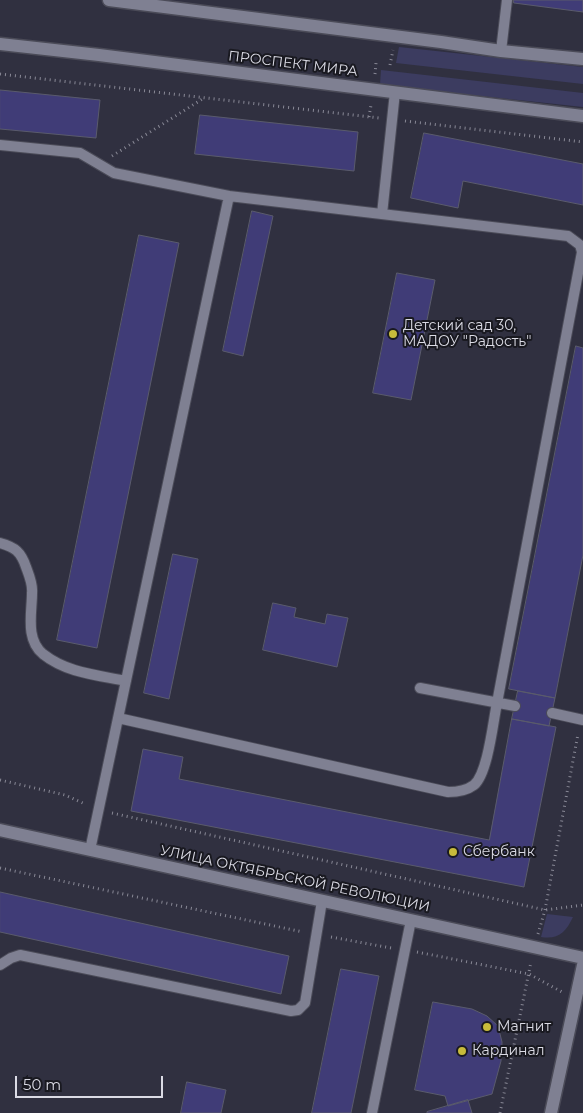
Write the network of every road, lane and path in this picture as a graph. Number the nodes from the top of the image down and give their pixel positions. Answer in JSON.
{"nodes":[{"id":1,"x":109,"y":0,"type":"edge"},
{"id":2,"x":507,"y":0,"type":"edge"},
{"id":3,"x":0,"y":44,"type":"edge"},
{"id":4,"x":501,"y":51,"type":"junction"},
{"id":5,"x":583,"y":59,"type":"edge"},
{"id":6,"x":0,"y":74,"type":"edge"},
{"id":7,"x":395,"y":92,"type":"junction"},
{"id":8,"x":204,"y":98,"type":"junction"},
{"id":9,"x":583,"y":116,"type":"edge"},
{"id":10,"x":391,"y":120,"type":"junction"},
{"id":11,"x":583,"y":142,"type":"edge"},
{"id":12,"x":0,"y":145,"type":"edge"},
{"id":13,"x":99,"y":164,"type":"junction"},
{"id":14,"x":229,"y":196,"type":"junction"},
{"id":15,"x":382,"y":214,"type":"junction"},
{"id":16,"x":0,"y":544,"type":"edge"},
{"id":17,"x":126,"y":681,"type":"junction"},
{"id":18,"x":420,"y":688,"type":"dead end"},
{"id":19,"x":497,"y":703,"type":"junction"},
{"id":20,"x":515,"y":706,"type":"dead end"},
{"id":21,"x":552,"y":713,"type":"dead end"},
{"id":22,"x":118,"y":718,"type":"junction"},
{"id":23,"x":582,"y":720,"type":"edge"},
{"id":24,"x":0,"y":780,"type":"edge"},
{"id":25,"x":98,"y":809,"type":"junction"},
{"id":26,"x":0,"y":830,"type":"edge"},
{"id":27,"x":90,"y":850,"type":"junction"},
{"id":28,"x":0,"y":868,"type":"edge"},
{"id":29,"x":322,"y":901,"type":"junction"},
{"id":30,"x":583,"y":905,"type":"edge"},
{"id":31,"x":545,"y":910,"type":"junction"},
{"id":32,"x":411,"y":920,"type":"junction"},
{"id":33,"x":317,"y":935,"type":"junction"},
{"id":34,"x":535,"y":946,"type":"junction"},
{"id":35,"x":405,"y":950,"type":"junction"},
{"id":36,"x":583,"y":958,"type":"edge"},
{"id":37,"x":0,"y":965,"type":"edge"},
{"id":38,"x":583,"y":965,"type":"edge"},
{"id":39,"x":529,"y":974,"type":"junction"},
{"id":40,"x":575,"y":999,"type":"junction"},
{"id":41,"x":372,"y":1113,"type":"edge"},
{"id":42,"x":500,"y":1113,"type":"edge"},
{"id":43,"x":551,"y":1113,"type":"edge"}],
"edges":[{"from":1,"to":4,"type":"main road"},
{"from":2,"to":4,"type":"lane"},
{"from":3,"to":7,"type":"main road","name":"ПРОСПЕКТ МИРА"},
{"from":4,"to":5,"type":"main road"},
{"from":6,"to":8,"type":"path"},
{"from":7,"to":9,"type":"main road","name":"ПРОСПЕКТ МИРА"},
{"from":7,"to":10,"type":"lane"},
{"from":8,"to":10,"type":"path"},
{"from":8,"to":13,"type":"path"},
{"from":10,"to":11,"type":"path"},
{"from":10,"to":15,"type":"lane"},
{"from":12,"to":13,"type":"lane"},
{"from":13,"to":14,"type":"lane"},
{"from":14,"to":15,"type":"lane"},
{"from":14,"to":17,"type":"lane"},
{"from":15,"to":19,"type":"lane"},
{"from":16,"to":17,"type":"lane"},
{"from":17,"to":22,"type":"lane"},
{"from":18,"to":19,"type":"lane"},
{"from":19,"to":20,"type":"lane"},
{"from":19,"to":22,"type":"lane"},
{"from":21,"to":23,"type":"lane"},
{"from":22,"to":25,"type":"lane"},
{"from":23,"to":31,"type":"path"},
{"from":24,"to":25,"type":"path"},
{"from":25,"to":27,"type":"lane"},
{"from":25,"to":31,"type":"path"},
{"from":26,"to":27,"type":"main road","name":"УЛИЦА ОКТЯБРЬСКОЙ РЕВОЛЮЦИИ"},
{"from":27,"to":29,"type":"main road","name":"УЛИЦА ОКТЯБРЬСКОЙ РЕВОЛЮЦИИ"},
{"from":28,"to":33,"type":"path"},
{"from":29,"to":32,"type":"main road","name":"УЛИЦА ОКТЯБРЬСКОЙ РЕВОЛЮЦИИ"},
{"from":29,"to":33,"type":"lane"},
{"from":30,"to":31,"type":"path"},
{"from":31,"to":34,"type":"path"},
{"from":32,"to":34,"type":"main road","name":"УЛИЦА ОКТЯБРЬСКОЙ РЕВОЛЮЦИИ"},
{"from":32,"to":35,"type":"lane"},
{"from":33,"to":35,"type":"path"},
{"from":33,"to":37,"type":"lane"},
{"from":34,"to":36,"type":"main road","name":"УЛИЦА ОКТЯБРЬСКОЙ РЕВОЛЮЦИИ"},
{"from":34,"to":39,"type":"path"},
{"from":35,"to":39,"type":"path"},
{"from":35,"to":41,"type":"lane"},
{"from":38,"to":40,"type":"main road"},
{"from":39,"to":40,"type":"path"},
{"from":39,"to":42,"type":"path"},
{"from":40,"to":43,"type":"main road"}]}
